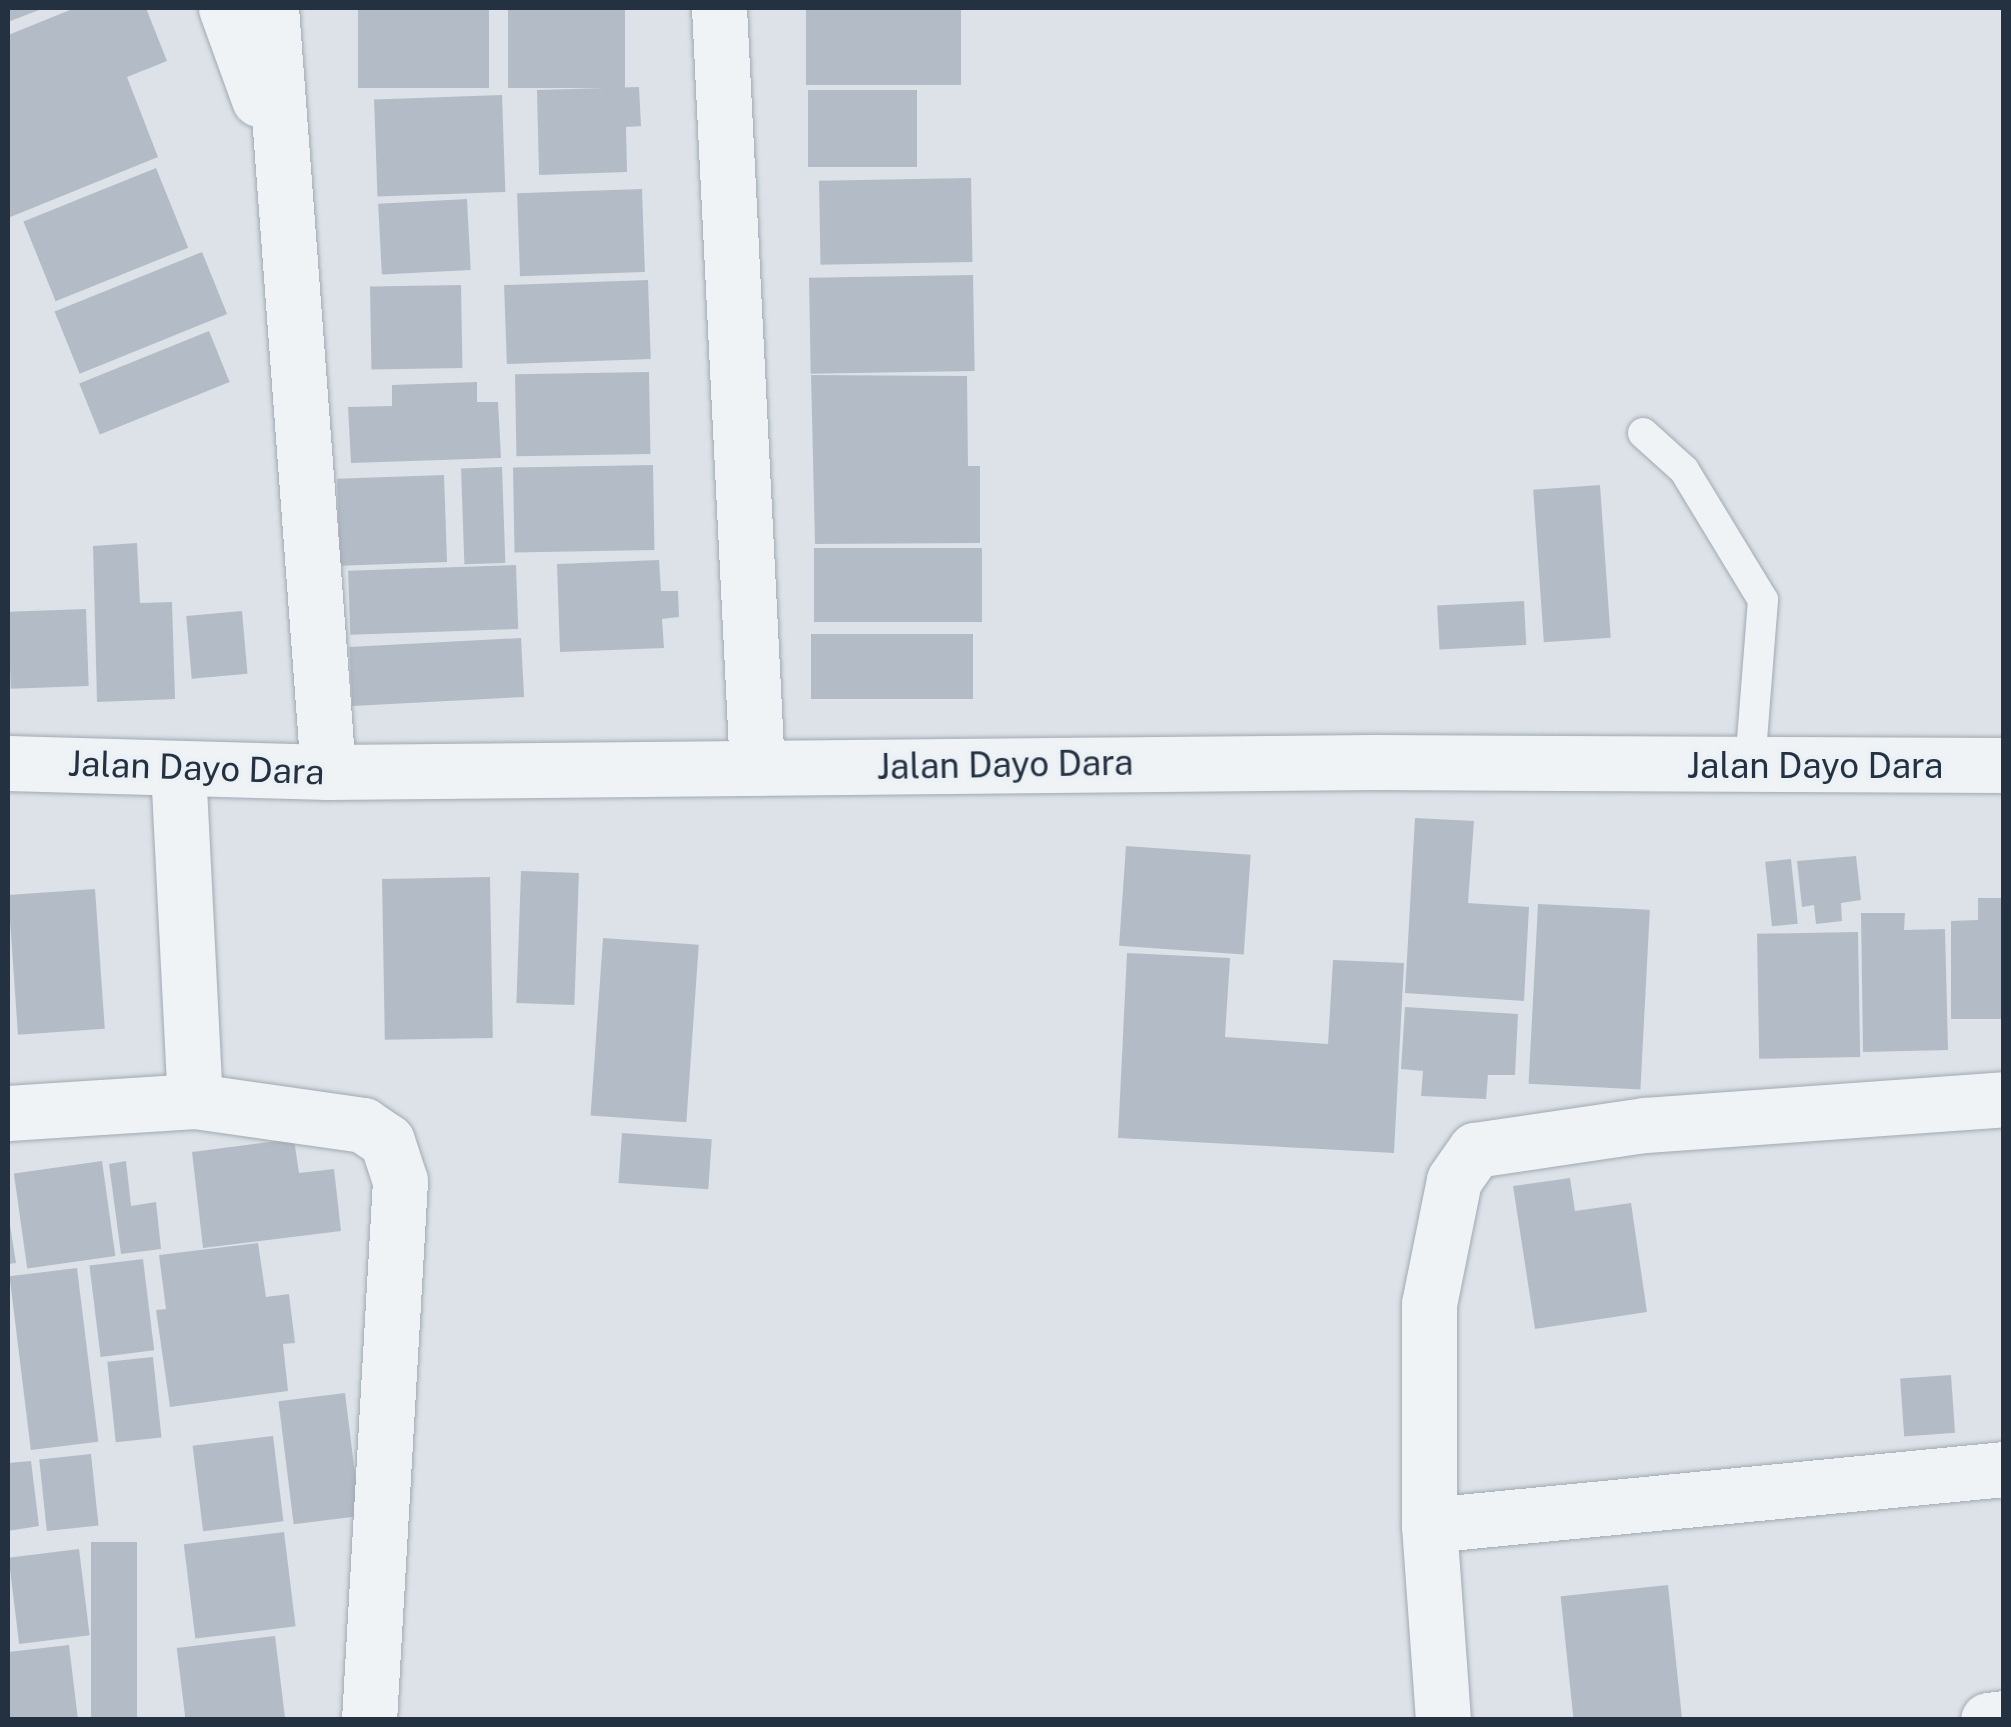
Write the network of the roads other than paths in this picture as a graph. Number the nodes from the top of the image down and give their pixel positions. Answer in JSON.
{"nodes":[{"id":1,"x":226,"y":8,"type":"edge"},
{"id":2,"x":271,"y":8,"type":"edge"},
{"id":3,"x":719,"y":8,"type":"edge"},
{"id":4,"x":278,"y":153,"type":"junction"},
{"id":5,"x":1643,"y":433,"type":"dead end"},
{"id":6,"x":8,"y":763,"type":"edge"},
{"id":7,"x":2004,"y":765,"type":"edge"},
{"id":8,"x":1750,"y":766,"type":"junction"},
{"id":9,"x":178,"y":768,"type":"junction"},
{"id":10,"x":758,"y":768,"type":"junction"},
{"id":11,"x":328,"y":772,"type":"junction"},
{"id":12,"x":2004,"y":1099,"type":"edge"},
{"id":13,"x":194,"y":1101,"type":"junction"},
{"id":14,"x":8,"y":1114,"type":"edge"},
{"id":15,"x":2004,"y":1469,"type":"edge"},
{"id":16,"x":1428,"y":1525,"type":"junction"},
{"id":17,"x":2004,"y":1718,"type":"edge"},
{"id":18,"x":369,"y":1720,"type":"edge"},
{"id":19,"x":1443,"y":1720,"type":"edge"},
{"id":20,"x":1988,"y":1720,"type":"edge"}],
"edges":[{"from":1,"to":4,"type":"street"},
{"from":2,"to":4,"type":"street"},
{"from":3,"to":10,"type":"street"},
{"from":4,"to":11,"type":"street"},
{"from":5,"to":8,"type":"lane"},
{"from":6,"to":9,"type":"street","name":"Jalan Dayo Dara"},
{"from":7,"to":8,"type":"street","name":"Jalan Dayo Dara"},
{"from":8,"to":10,"type":"street","name":"Jalan Dayo Dara"},
{"from":9,"to":11,"type":"street","name":"Jalan Dayo Dara"},
{"from":9,"to":13,"type":"street"},
{"from":10,"to":11,"type":"street","name":"Jalan Dayo Dara"},
{"from":12,"to":16,"type":"street"},
{"from":13,"to":14,"type":"street"},
{"from":13,"to":18,"type":"street"},
{"from":15,"to":16,"type":"street"},
{"from":16,"to":19,"type":"street"},
{"from":17,"to":20,"type":"street"}]}
